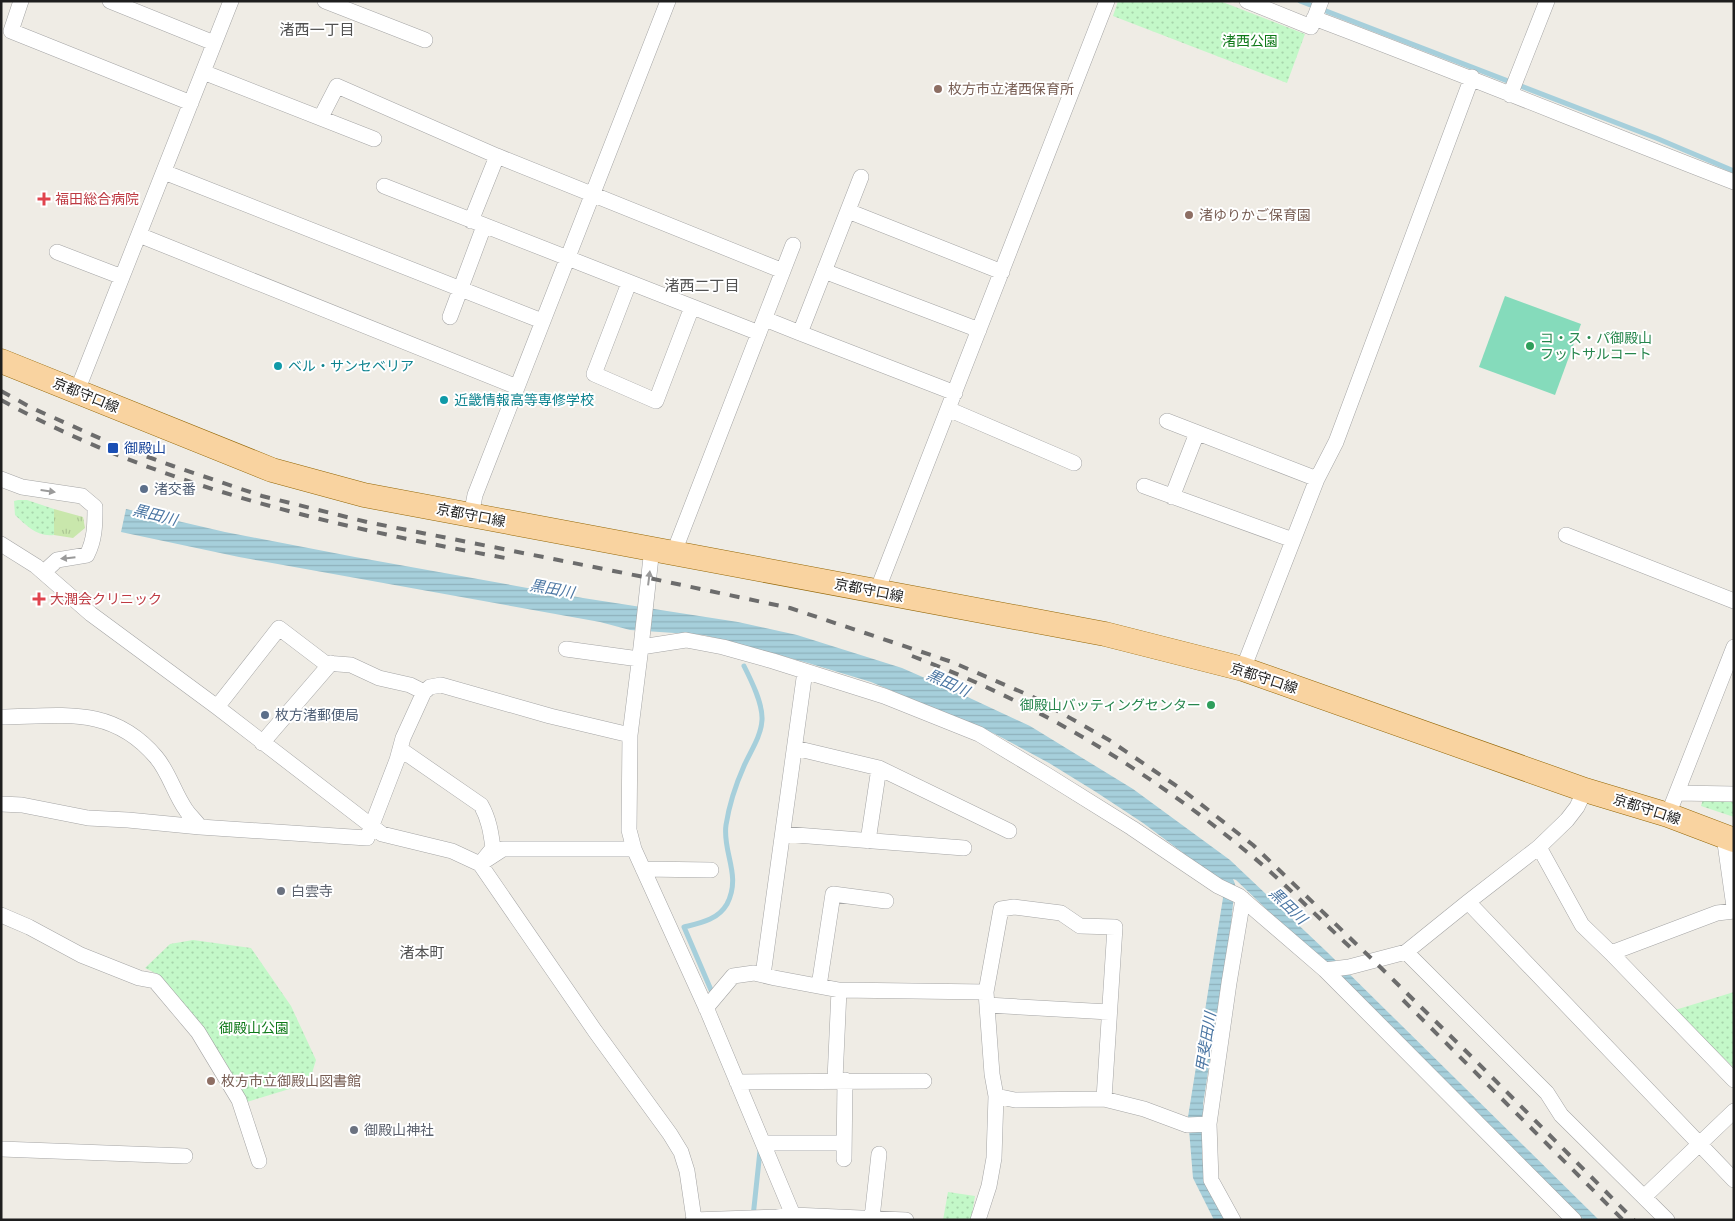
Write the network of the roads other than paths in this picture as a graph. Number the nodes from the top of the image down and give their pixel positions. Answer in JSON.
{"nodes":[{"id":1,"x":21,"y":1,"type":"edge"},
{"id":2,"x":110,"y":1,"type":"edge"},
{"id":3,"x":231,"y":1,"type":"edge"},
{"id":4,"x":325,"y":1,"type":"edge"},
{"id":5,"x":668,"y":1,"type":"edge"},
{"id":6,"x":1107,"y":1,"type":"edge"},
{"id":7,"x":1247,"y":1,"type":"edge"},
{"id":8,"x":1321,"y":1,"type":"edge"},
{"id":9,"x":1547,"y":1,"type":"edge"},
{"id":10,"x":1314,"y":18,"type":"junction"},
{"id":11,"x":425,"y":40,"type":"dead end"},
{"id":12,"x":214,"y":43,"type":"junction"},
{"id":13,"x":203,"y":72,"type":"junction"},
{"id":14,"x":1472,"y":78,"type":"junction"},
{"id":15,"x":1510,"y":95,"type":"junction"},
{"id":16,"x":191,"y":103,"type":"junction"},
{"id":17,"x":320,"y":117,"type":"junction"},
{"id":18,"x":374,"y":139,"type":"dead end"},
{"id":19,"x":498,"y":156,"type":"junction"},
{"id":20,"x":164,"y":172,"type":"junction"},
{"id":21,"x":861,"y":177,"type":"dead end"},
{"id":22,"x":1734,"y":182,"type":"edge"},
{"id":23,"x":384,"y":186,"type":"dead end"},
{"id":24,"x":591,"y":194,"type":"junction"},
{"id":25,"x":848,"y":211,"type":"junction"},
{"id":26,"x":478,"y":224,"type":"junction"},
{"id":27,"x":139,"y":235,"type":"junction"},
{"id":28,"x":793,"y":244,"type":"dead end"},
{"id":29,"x":57,"y":252,"type":"dead end"},
{"id":30,"x":566,"y":259,"type":"junction"},
{"id":31,"x":783,"y":271,"type":"junction"},
{"id":32,"x":824,"y":271,"type":"junction"},
{"id":33,"x":1002,"y":272,"type":"junction"},
{"id":34,"x":122,"y":278,"type":"junction"},
{"id":35,"x":629,"y":283,"type":"junction"},
{"id":36,"x":460,"y":289,"type":"junction"},
{"id":37,"x":692,"y":307,"type":"junction"},
{"id":38,"x":450,"y":317,"type":"dead end"},
{"id":39,"x":765,"y":319,"type":"junction"},
{"id":40,"x":542,"y":321,"type":"junction"},
{"id":41,"x":979,"y":330,"type":"junction"},
{"id":42,"x":759,"y":333,"type":"junction"},
{"id":43,"x":800,"y":334,"type":"junction"},
{"id":44,"x":3,"y":366,"type":"edge"},
{"id":45,"x":517,"y":387,"type":"junction"},
{"id":46,"x":77,"y":391,"type":"junction"},
{"id":47,"x":955,"y":393,"type":"junction"},
{"id":48,"x":948,"y":409,"type":"junction"},
{"id":49,"x":1167,"y":422,"type":"dead end"},
{"id":50,"x":1196,"y":433,"type":"junction"},
{"id":51,"x":1074,"y":463,"type":"dead end"},
{"id":52,"x":1,"y":478,"type":"edge"},
{"id":53,"x":1317,"y":479,"type":"junction"},
{"id":54,"x":1144,"y":486,"type":"dead end"},
{"id":55,"x":1172,"y":497,"type":"junction"},
{"id":56,"x":471,"y":516,"type":"junction"},
{"id":57,"x":1566,"y":535,"type":"dead end"},
{"id":58,"x":1293,"y":540,"type":"junction"},
{"id":59,"x":1,"y":544,"type":"edge"},
{"id":60,"x":663,"y":550,"type":"junction"},
{"id":61,"x":44,"y":572,"type":"junction"},
{"id":62,"x":877,"y":591,"type":"junction"},
{"id":63,"x":1734,"y":601,"type":"edge"},
{"id":64,"x":641,"y":646,"type":"junction"},
{"id":65,"x":1734,"y":647,"type":"edge"},
{"id":66,"x":566,"y":649,"type":"dead end"},
{"id":67,"x":330,"y":663,"type":"junction"},
{"id":68,"x":1243,"y":670,"type":"junction"},
{"id":69,"x":805,"y":672,"type":"junction"},
{"id":70,"x":424,"y":692,"type":"junction"},
{"id":71,"x":217,"y":707,"type":"junction"},
{"id":72,"x":1,"y":717,"type":"edge"},
{"id":73,"x":630,"y":735,"type":"junction"},
{"id":74,"x":262,"y":743,"type":"junction"},
{"id":75,"x":795,"y":748,"type":"junction"},
{"id":76,"x":400,"y":749,"type":"junction"},
{"id":77,"x":879,"y":768,"type":"junction"},
{"id":78,"x":1585,"y":790,"type":"junction"},
{"id":79,"x":1677,"y":792,"type":"junction"},
{"id":80,"x":1734,"y":794,"type":"edge"},
{"id":81,"x":1,"y":804,"type":"edge"},
{"id":82,"x":1668,"y":815,"type":"junction"},
{"id":83,"x":372,"y":825,"type":"junction"},
{"id":84,"x":200,"y":828,"type":"junction"},
{"id":85,"x":1009,"y":830,"type":"dead end"},
{"id":86,"x":783,"y":834,"type":"junction"},
{"id":87,"x":1729,"y":838,"type":"edge"},
{"id":88,"x":868,"y":841,"type":"junction"},
{"id":89,"x":1539,"y":847,"type":"junction"},
{"id":90,"x":964,"y":848,"type":"dead end"},
{"id":91,"x":634,"y":849,"type":"junction"},
{"id":92,"x":480,"y":864,"type":"junction"},
{"id":93,"x":643,"y":870,"type":"junction"},
{"id":94,"x":711,"y":870,"type":"dead end"},
{"id":95,"x":1241,"y":898,"type":"junction"},
{"id":96,"x":886,"y":901,"type":"dead end"},
{"id":97,"x":1468,"y":902,"type":"junction"},
{"id":98,"x":1734,"y":909,"type":"edge"},
{"id":99,"x":1,"y":915,"type":"edge"},
{"id":100,"x":1406,"y":952,"type":"junction"},
{"id":101,"x":1611,"y":953,"type":"junction"},
{"id":102,"x":1329,"y":970,"type":"junction"},
{"id":103,"x":763,"y":975,"type":"junction"},
{"id":104,"x":819,"y":986,"type":"junction"},
{"id":105,"x":840,"y":990,"type":"junction"},
{"id":106,"x":987,"y":999,"type":"junction"},
{"id":107,"x":706,"y":1008,"type":"junction"},
{"id":108,"x":1110,"y":1012,"type":"junction"},
{"id":109,"x":840,"y":1080,"type":"junction"},
{"id":110,"x":1734,"y":1080,"type":"edge"},
{"id":111,"x":924,"y":1081,"type":"dead end"},
{"id":112,"x":737,"y":1082,"type":"junction"},
{"id":113,"x":996,"y":1096,"type":"junction"},
{"id":114,"x":1104,"y":1099,"type":"junction"},
{"id":115,"x":1734,"y":1111,"type":"edge"},
{"id":116,"x":1207,"y":1124,"type":"junction"},
{"id":117,"x":763,"y":1143,"type":"junction"},
{"id":118,"x":1699,"y":1144,"type":"junction"},
{"id":119,"x":1,"y":1149,"type":"edge"},
{"id":120,"x":879,"y":1154,"type":"dead end"},
{"id":121,"x":185,"y":1156,"type":"dead end"},
{"id":122,"x":259,"y":1161,"type":"dead end"},
{"id":123,"x":1734,"y":1180,"type":"edge"},
{"id":124,"x":1644,"y":1198,"type":"junction"},
{"id":125,"x":793,"y":1215,"type":"junction"},
{"id":126,"x":777,"y":1218,"type":"edge"},
{"id":127,"x":872,"y":1218,"type":"junction"},
{"id":128,"x":903,"y":1219,"type":"edge"},
{"id":129,"x":694,"y":1220,"type":"edge"},
{"id":130,"x":978,"y":1220,"type":"edge"},
{"id":131,"x":1233,"y":1220,"type":"edge"},
{"id":132,"x":1574,"y":1220,"type":"edge"},
{"id":133,"x":1667,"y":1220,"type":"edge"}],
"edges":[{"from":1,"to":16,"type":"street"},
{"from":2,"to":12,"type":"street"},
{"from":3,"to":12,"type":"street"},
{"from":4,"to":11,"type":"street"},
{"from":5,"to":24,"type":"street"},
{"from":6,"to":33,"type":"street"},
{"from":7,"to":10,"type":"street"},
{"from":8,"to":10,"type":"street"},
{"from":9,"to":15,"type":"street"},
{"from":10,"to":14,"type":"street"},
{"from":12,"to":13,"type":"street"},
{"from":13,"to":16,"type":"street"},
{"from":13,"to":17,"type":"street"},
{"from":14,"to":15,"type":"street"},
{"from":14,"to":53,"type":"street"},
{"from":15,"to":22,"type":"street"},
{"from":16,"to":20,"type":"street"},
{"from":17,"to":18,"type":"street"},
{"from":17,"to":19,"type":"street"},
{"from":19,"to":24,"type":"street"},
{"from":19,"to":26,"type":"street"},
{"from":20,"to":27,"type":"street"},
{"from":20,"to":36,"type":"street"},
{"from":21,"to":25,"type":"street"},
{"from":23,"to":26,"type":"street"},
{"from":24,"to":30,"type":"street"},
{"from":24,"to":31,"type":"street"},
{"from":25,"to":32,"type":"street"},
{"from":25,"to":33,"type":"street"},
{"from":26,"to":30,"type":"street"},
{"from":26,"to":36,"type":"street"},
{"from":27,"to":34,"type":"street"},
{"from":27,"to":45,"type":"street"},
{"from":28,"to":31,"type":"street"},
{"from":29,"to":34,"type":"street"},
{"from":30,"to":35,"type":"street"},
{"from":30,"to":40,"type":"street"},
{"from":31,"to":39,"type":"street"},
{"from":32,"to":41,"type":"street"},
{"from":32,"to":43,"type":"street"},
{"from":33,"to":41,"type":"street"},
{"from":34,"to":46,"type":"street"},
{"from":35,"to":37,"type":"street"},
{"from":35,"to":37,"type":"street"},
{"from":36,"to":38,"type":"street"},
{"from":36,"to":40,"type":"street"},
{"from":37,"to":42,"type":"street"},
{"from":39,"to":42,"type":"street"},
{"from":39,"to":43,"type":"street"},
{"from":40,"to":45,"type":"street"},
{"from":41,"to":47,"type":"street"},
{"from":42,"to":60,"type":"street"},
{"from":43,"to":47,"type":"street"},
{"from":44,"to":46,"type":"main road","name":"京都守口線"},
{"from":45,"to":56,"type":"street"},
{"from":46,"to":56,"type":"main road","name":"京都守口線"},
{"from":47,"to":48,"type":"street"},
{"from":48,"to":51,"type":"street"},
{"from":48,"to":62,"type":"street"},
{"from":49,"to":50,"type":"street"},
{"from":50,"to":53,"type":"street"},
{"from":50,"to":55,"type":"street"},
{"from":52,"to":61,"type":"street","one_way":true},
{"from":53,"to":58,"type":"street"},
{"from":54,"to":55,"type":"street"},
{"from":55,"to":58,"type":"street"},
{"from":56,"to":60,"type":"main road","name":"京都守口線"},
{"from":57,"to":63,"type":"street"},
{"from":58,"to":68,"type":"street"},
{"from":59,"to":61,"type":"street"},
{"from":60,"to":62,"type":"main road","name":"京都守口線"},
{"from":64,"to":60,"type":"street","one_way":true},
{"from":61,"to":71,"type":"street"},
{"from":62,"to":68,"type":"main road","name":"京都守口線"},
{"from":64,"to":66,"type":"street"},
{"from":64,"to":69,"type":"street"},
{"from":64,"to":73,"type":"street"},
{"from":65,"to":79,"type":"street"},
{"from":67,"to":70,"type":"street"},
{"from":67,"to":71,"type":"street"},
{"from":67,"to":74,"type":"street"},
{"from":68,"to":78,"type":"main road","name":"京都守口線"},
{"from":69,"to":75,"type":"street"},
{"from":69,"to":95,"type":"street"},
{"from":70,"to":73,"type":"street"},
{"from":70,"to":76,"type":"street"},
{"from":71,"to":74,"type":"street"},
{"from":72,"to":84,"type":"street"},
{"from":73,"to":91,"type":"street"},
{"from":74,"to":83,"type":"street"},
{"from":75,"to":77,"type":"street"},
{"from":75,"to":86,"type":"street"},
{"from":76,"to":83,"type":"street"},
{"from":76,"to":92,"type":"street"},
{"from":77,"to":85,"type":"street"},
{"from":77,"to":88,"type":"street"},
{"from":78,"to":82,"type":"main road","name":"京都守口線"},
{"from":78,"to":89,"type":"street"},
{"from":79,"to":80,"type":"street"},
{"from":79,"to":82,"type":"street"},
{"from":81,"to":84,"type":"street"},
{"from":82,"to":87,"type":"main road","name":"京都守口線"},
{"from":83,"to":84,"type":"street"},
{"from":83,"to":92,"type":"street"},
{"from":86,"to":88,"type":"street"},
{"from":86,"to":103,"type":"street"},
{"from":87,"to":98,"type":"street"},
{"from":88,"to":90,"type":"street"},
{"from":89,"to":97,"type":"street"},
{"from":89,"to":101,"type":"street"},
{"from":91,"to":92,"type":"street"},
{"from":91,"to":93,"type":"street"},
{"from":92,"to":129,"type":"street"},
{"from":93,"to":94,"type":"street"},
{"from":93,"to":107,"type":"street"},
{"from":95,"to":102,"type":"street"},
{"from":95,"to":116,"type":"street"},
{"from":96,"to":104,"type":"street"},
{"from":97,"to":100,"type":"street"},
{"from":97,"to":118,"type":"street"},
{"from":98,"to":101,"type":"street"},
{"from":99,"to":122,"type":"street"},
{"from":100,"to":102,"type":"street"},
{"from":100,"to":124,"type":"street"},
{"from":101,"to":110,"type":"street"},
{"from":102,"to":132,"type":"street"},
{"from":103,"to":104,"type":"street"},
{"from":103,"to":107,"type":"street"},
{"from":104,"to":105,"type":"street"},
{"from":105,"to":106,"type":"street"},
{"from":105,"to":109,"type":"street"},
{"from":106,"to":108,"type":"street"},
{"from":106,"to":108,"type":"street"},
{"from":106,"to":113,"type":"street"},
{"from":107,"to":112,"type":"street"},
{"from":108,"to":114,"type":"street"},
{"from":109,"to":111,"type":"street"},
{"from":109,"to":112,"type":"street"},
{"from":109,"to":117,"type":"street"},
{"from":112,"to":117,"type":"street"},
{"from":113,"to":114,"type":"street"},
{"from":113,"to":130,"type":"street"},
{"from":114,"to":116,"type":"street"},
{"from":115,"to":118,"type":"street"},
{"from":116,"to":131,"type":"street"},
{"from":117,"to":125,"type":"street"},
{"from":118,"to":123,"type":"street"},
{"from":118,"to":124,"type":"street"},
{"from":119,"to":121,"type":"street"},
{"from":120,"to":127,"type":"street"},
{"from":124,"to":133,"type":"street"},
{"from":125,"to":126,"type":"street"},
{"from":125,"to":127,"type":"street"},
{"from":126,"to":129,"type":"street"},
{"from":127,"to":128,"type":"street"}]}
